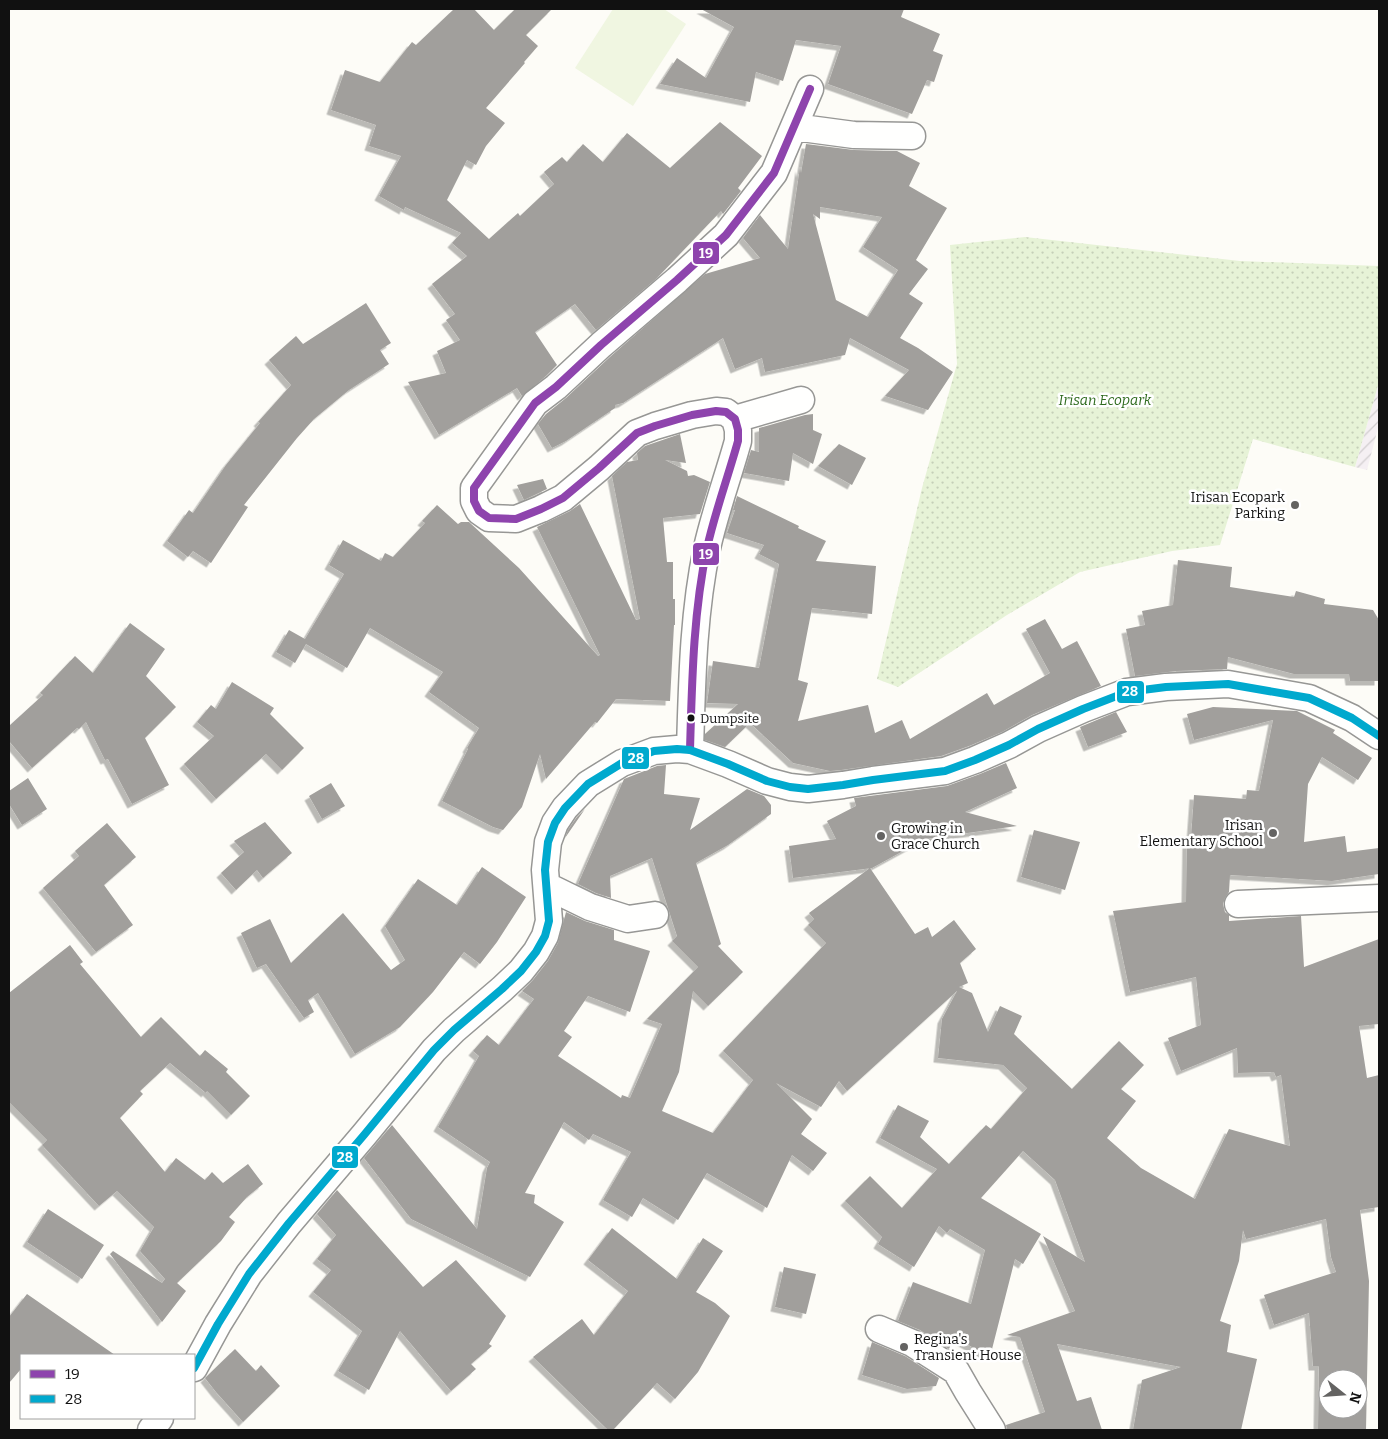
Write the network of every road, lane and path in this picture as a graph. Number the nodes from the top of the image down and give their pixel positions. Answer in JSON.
{"nodes":[{"id":1,"x":810,"y":89,"type":"dead end"},
{"id":2,"x":794,"y":128,"type":"junction"},
{"id":3,"x":912,"y":136,"type":"dead end"},
{"id":4,"x":801,"y":400,"type":"dead end"},
{"id":5,"x":735,"y":419,"type":"junction"},
{"id":6,"x":1379,"y":736,"type":"edge"},
{"id":7,"x":690,"y":750,"type":"junction"},
{"id":8,"x":546,"y":886,"type":"junction"},
{"id":9,"x":1379,"y":898,"type":"edge"},
{"id":10,"x":1238,"y":904,"type":"dead end"},
{"id":11,"x":655,"y":914,"type":"dead end"},
{"id":12,"x":879,"y":1329,"type":"dead end"},
{"id":13,"x":195,"y":1366,"type":"edge"},
{"id":14,"x":159,"y":1419,"type":"edge"},
{"id":15,"x":151,"y":1430,"type":"edge"},
{"id":16,"x":992,"y":1430,"type":"edge"}],
"edges":[{"from":1,"to":2,"type":"street"},
{"from":2,"to":3,"type":"street"},
{"from":2,"to":5,"type":"street"},
{"from":4,"to":5,"type":"street"},
{"from":5,"to":7,"type":"street"},
{"from":6,"to":7,"type":"street"},
{"from":7,"to":8,"type":"street"},
{"from":8,"to":11,"type":"street"},
{"from":8,"to":13,"type":"street"},
{"from":9,"to":10,"type":"street"},
{"from":12,"to":16,"type":"street"},
{"from":14,"to":15,"type":"street"}]}
